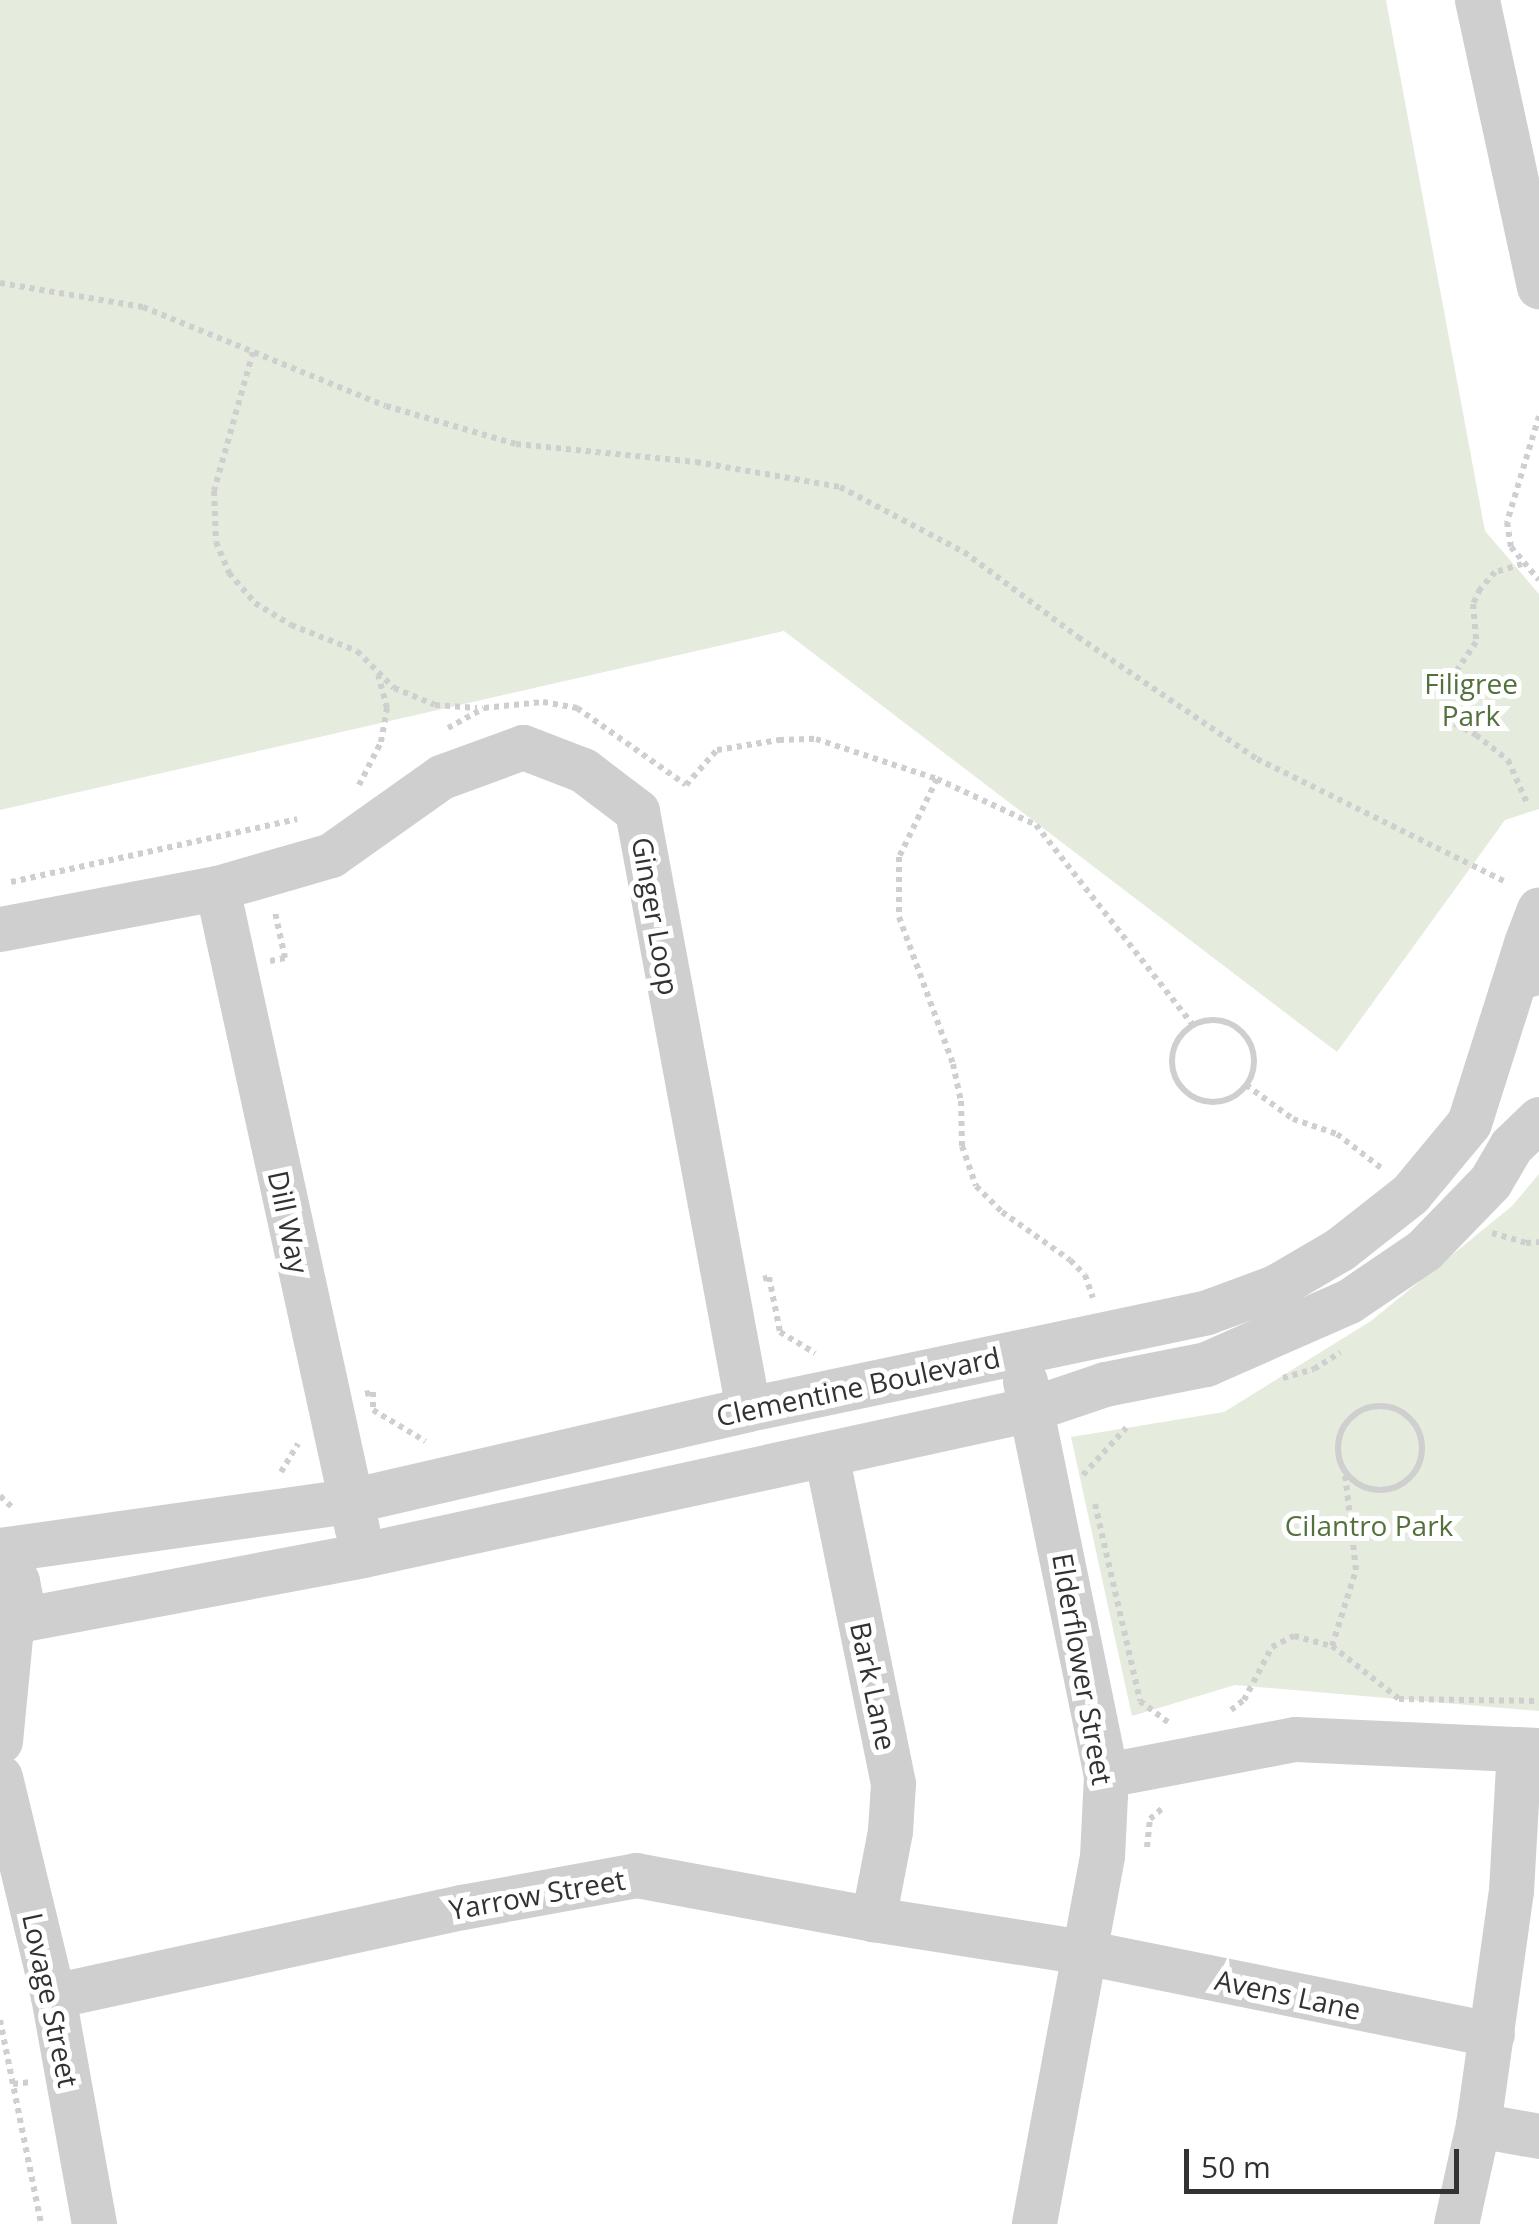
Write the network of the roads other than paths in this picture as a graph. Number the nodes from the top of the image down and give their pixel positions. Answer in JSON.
{"nodes":[{"id":1,"x":1477,"y":0,"type":"edge"},
{"id":2,"x":1539,"y":286,"type":"edge"},
{"id":3,"x":217,"y":888,"type":"junction"},
{"id":4,"x":1532,"y":926,"type":"edge"},
{"id":5,"x":0,"y":929,"type":"edge"},
{"id":6,"x":1539,"y":994,"type":"edge"},
{"id":7,"x":1539,"y":1119,"type":"edge"},
{"id":8,"x":1019,"y":1352,"type":"junction"},
{"id":9,"x":748,"y":1409,"type":"junction"},
{"id":10,"x":1031,"y":1409,"type":"junction"},
{"id":11,"x":826,"y":1454,"type":"junction"},
{"id":12,"x":350,"y":1501,"type":"junction"},
{"id":13,"x":8,"y":1530,"type":"edge"},
{"id":14,"x":363,"y":1555,"type":"junction"},
{"id":15,"x":0,"y":1558,"type":"edge"},
{"id":16,"x":10,"y":1636,"type":"edge"},
{"id":17,"x":0,"y":1742,"type":"edge"},
{"id":18,"x":1529,"y":1749,"type":"edge"},
{"id":19,"x":1106,"y":1775,"type":"junction"},
{"id":20,"x":0,"y":1777,"type":"edge"},
{"id":21,"x":873,"y":1919,"type":"junction"},
{"id":22,"x":1084,"y":1952,"type":"junction"},
{"id":23,"x":53,"y":1996,"type":"junction"},
{"id":24,"x":1492,"y":2034,"type":"junction"},
{"id":25,"x":1478,"y":2125,"type":"junction"},
{"id":26,"x":1539,"y":2136,"type":"edge"},
{"id":27,"x":94,"y":2224,"type":"edge"},
{"id":28,"x":1034,"y":2224,"type":"edge"},
{"id":29,"x":1456,"y":2224,"type":"edge"}],
"edges":[{"from":1,"to":2,"type":"street"},
{"from":3,"to":5,"type":"street","name":"Ginger Loop"},
{"from":3,"to":9,"type":"street","name":"Ginger Loop"},
{"from":3,"to":12,"type":"street","name":"Dill Way"},
{"from":4,"to":6,"type":"street"},
{"from":4,"to":8,"type":"street","name":"Clementine Boulevard"},
{"from":7,"to":10,"type":"street"},
{"from":8,"to":9,"type":"street","name":"Clementine Boulevard"},
{"from":8,"to":10,"type":"street","name":"Elderflower Street"},
{"from":9,"to":12,"type":"street","name":"Clementine Boulevard"},
{"from":10,"to":11,"type":"street"},
{"from":10,"to":19,"type":"street","name":"Elderflower Street"},
{"from":11,"to":14,"type":"street"},
{"from":11,"to":21,"type":"street","name":"Bark Lane"},
{"from":12,"to":13,"type":"street","name":"Clementine Boulevard"},
{"from":12,"to":14,"type":"street","name":"Dill Way"},
{"from":14,"to":16,"type":"street"},
{"from":15,"to":16,"type":"street"},
{"from":16,"to":17,"type":"street"},
{"from":18,"to":19,"type":"street"},
{"from":18,"to":24,"type":"street"},
{"from":19,"to":22,"type":"street","name":"Elderflower Street"},
{"from":20,"to":23,"type":"street","name":"Lovage Street"},
{"from":21,"to":22,"type":"street","name":"Yarrow Street"},
{"from":21,"to":23,"type":"street","name":"Yarrow Street"},
{"from":22,"to":24,"type":"street","name":"Avens Lane"},
{"from":22,"to":28,"type":"street","name":"Elderflower Street"},
{"from":23,"to":27,"type":"street","name":"Lovage Street"},
{"from":24,"to":25,"type":"street"},
{"from":25,"to":26,"type":"street"},
{"from":25,"to":29,"type":"street"}]}
